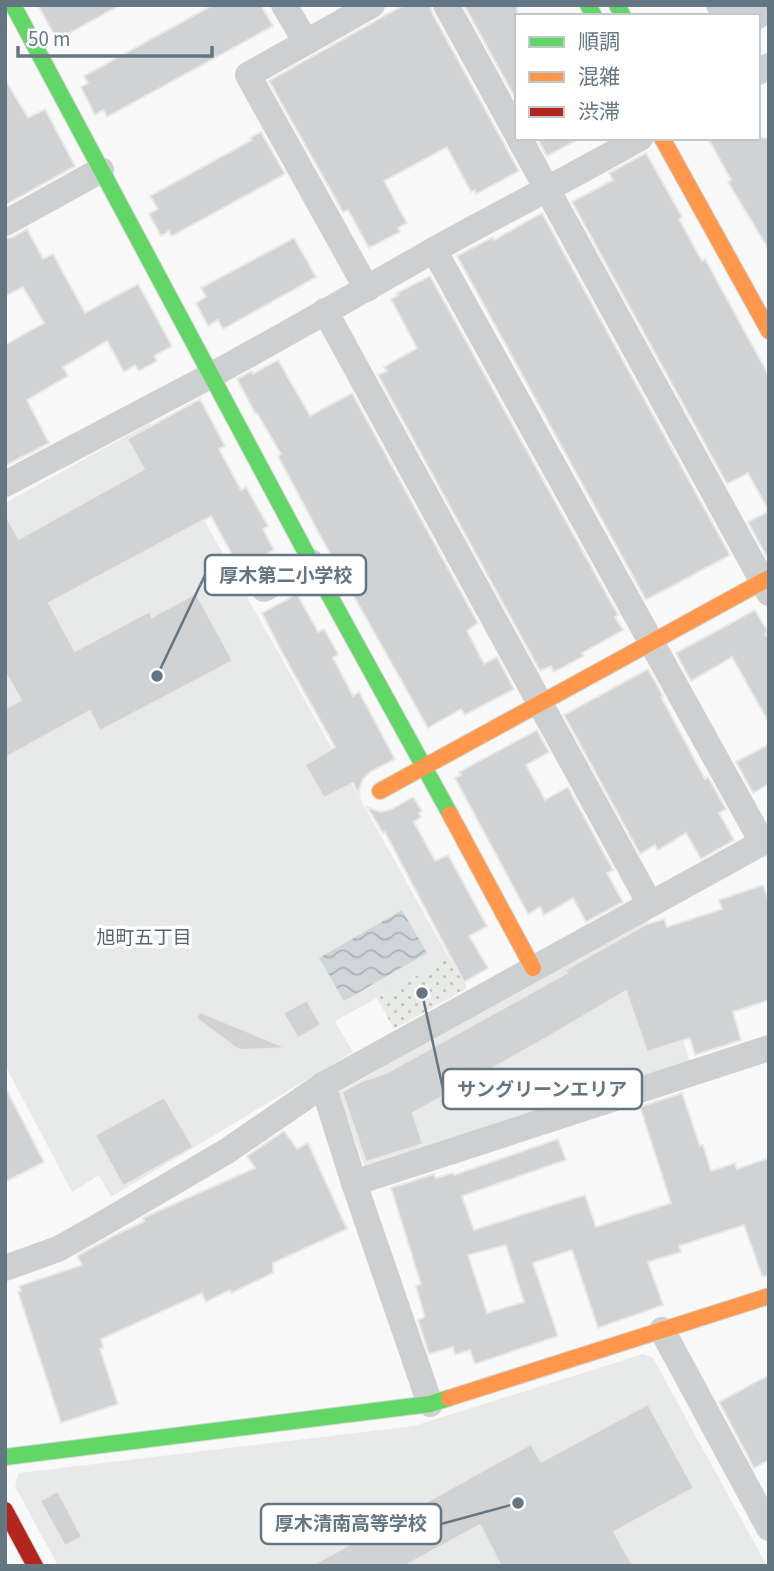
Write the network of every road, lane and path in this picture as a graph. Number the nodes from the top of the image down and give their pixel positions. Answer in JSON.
{"nodes":[{"id":1,"x":13,"y":5,"type":"edge"},
{"id":2,"x":284,"y":5,"type":"edge"},
{"id":3,"x":372,"y":5,"type":"edge"},
{"id":4,"x":446,"y":5,"type":"edge"},
{"id":5,"x":719,"y":5,"type":"edge"},
{"id":6,"x":751,"y":14,"type":"edge"},
{"id":7,"x":306,"y":43,"type":"junction"},
{"id":8,"x":515,"y":130,"type":"edge"},
{"id":9,"x":520,"y":140,"type":"edge"},
{"id":10,"x":636,"y":140,"type":"edge"},
{"id":11,"x":663,"y":140,"type":"edge"},
{"id":12,"x":102,"y":170,"type":"junction"},
{"id":13,"x":548,"y":190,"type":"junction"},
{"id":14,"x":5,"y":223,"type":"edge"},
{"id":15,"x":434,"y":250,"type":"junction"},
{"id":16,"x":367,"y":289,"type":"junction"},
{"id":17,"x":325,"y":311,"type":"junction"},
{"id":18,"x":769,"y":331,"type":"edge"},
{"id":19,"x":212,"y":375,"type":"junction"},
{"id":20,"x":5,"y":484,"type":"edge"},
{"id":21,"x":311,"y":562,"type":"junction"},
{"id":22,"x":767,"y":584,"type":"edge"},
{"id":23,"x":264,"y":589,"type":"dead end"},
{"id":24,"x":652,"y":643,"type":"junction"},
{"id":25,"x":540,"y":704,"type":"junction"},
{"id":26,"x":425,"y":767,"type":"junction"},
{"id":27,"x":380,"y":790,"type":"dead end"},
{"id":28,"x":766,"y":840,"type":"edge"},
{"id":29,"x":650,"y":904,"type":"junction"},
{"id":30,"x":533,"y":968,"type":"junction"},
{"id":31,"x":769,"y":1048,"type":"edge"},
{"id":32,"x":323,"y":1085,"type":"junction"},
{"id":33,"x":354,"y":1183,"type":"junction"},
{"id":34,"x":5,"y":1268,"type":"edge"},
{"id":35,"x":769,"y":1296,"type":"edge"},
{"id":36,"x":662,"y":1330,"type":"junction"},
{"id":37,"x":430,"y":1404,"type":"junction"},
{"id":38,"x":5,"y":1457,"type":"edge"},
{"id":39,"x":5,"y":1510,"type":"edge"},
{"id":40,"x":769,"y":1528,"type":"edge"},
{"id":41,"x":35,"y":1566,"type":"edge"}],
"edges":[{"from":1,"to":12,"type":"street"},
{"from":2,"to":7,"type":"street"},
{"from":3,"to":7,"type":"street"},
{"from":4,"to":8,"type":"street"},
{"from":5,"to":6,"type":"street"},
{"from":7,"to":16,"type":"street"},
{"from":9,"to":13,"type":"street"},
{"from":10,"to":13,"type":"street"},
{"from":11,"to":18,"type":"street"},
{"from":12,"to":14,"type":"street"},
{"from":12,"to":19,"type":"street"},
{"from":13,"to":15,"type":"street"},
{"from":13,"to":22,"type":"street"},
{"from":15,"to":16,"type":"street"},
{"from":15,"to":24,"type":"street"},
{"from":16,"to":17,"type":"street"},
{"from":17,"to":19,"type":"street"},
{"from":17,"to":25,"type":"street"},
{"from":19,"to":20,"type":"street"},
{"from":19,"to":21,"type":"street"},
{"from":21,"to":23,"type":"street"},
{"from":21,"to":26,"type":"street"},
{"from":22,"to":24,"type":"street"},
{"from":24,"to":25,"type":"street"},
{"from":24,"to":28,"type":"street"},
{"from":25,"to":26,"type":"street"},
{"from":25,"to":29,"type":"street"},
{"from":26,"to":27,"type":"street"},
{"from":26,"to":30,"type":"street"},
{"from":28,"to":29,"type":"street"},
{"from":29,"to":30,"type":"street"},
{"from":30,"to":32,"type":"street"},
{"from":31,"to":33,"type":"street"},
{"from":32,"to":33,"type":"street"},
{"from":32,"to":34,"type":"street"},
{"from":33,"to":37,"type":"street"},
{"from":35,"to":36,"type":"street"},
{"from":36,"to":37,"type":"street"},
{"from":36,"to":40,"type":"street"},
{"from":37,"to":38,"type":"street"},
{"from":39,"to":41,"type":"street"}]}
